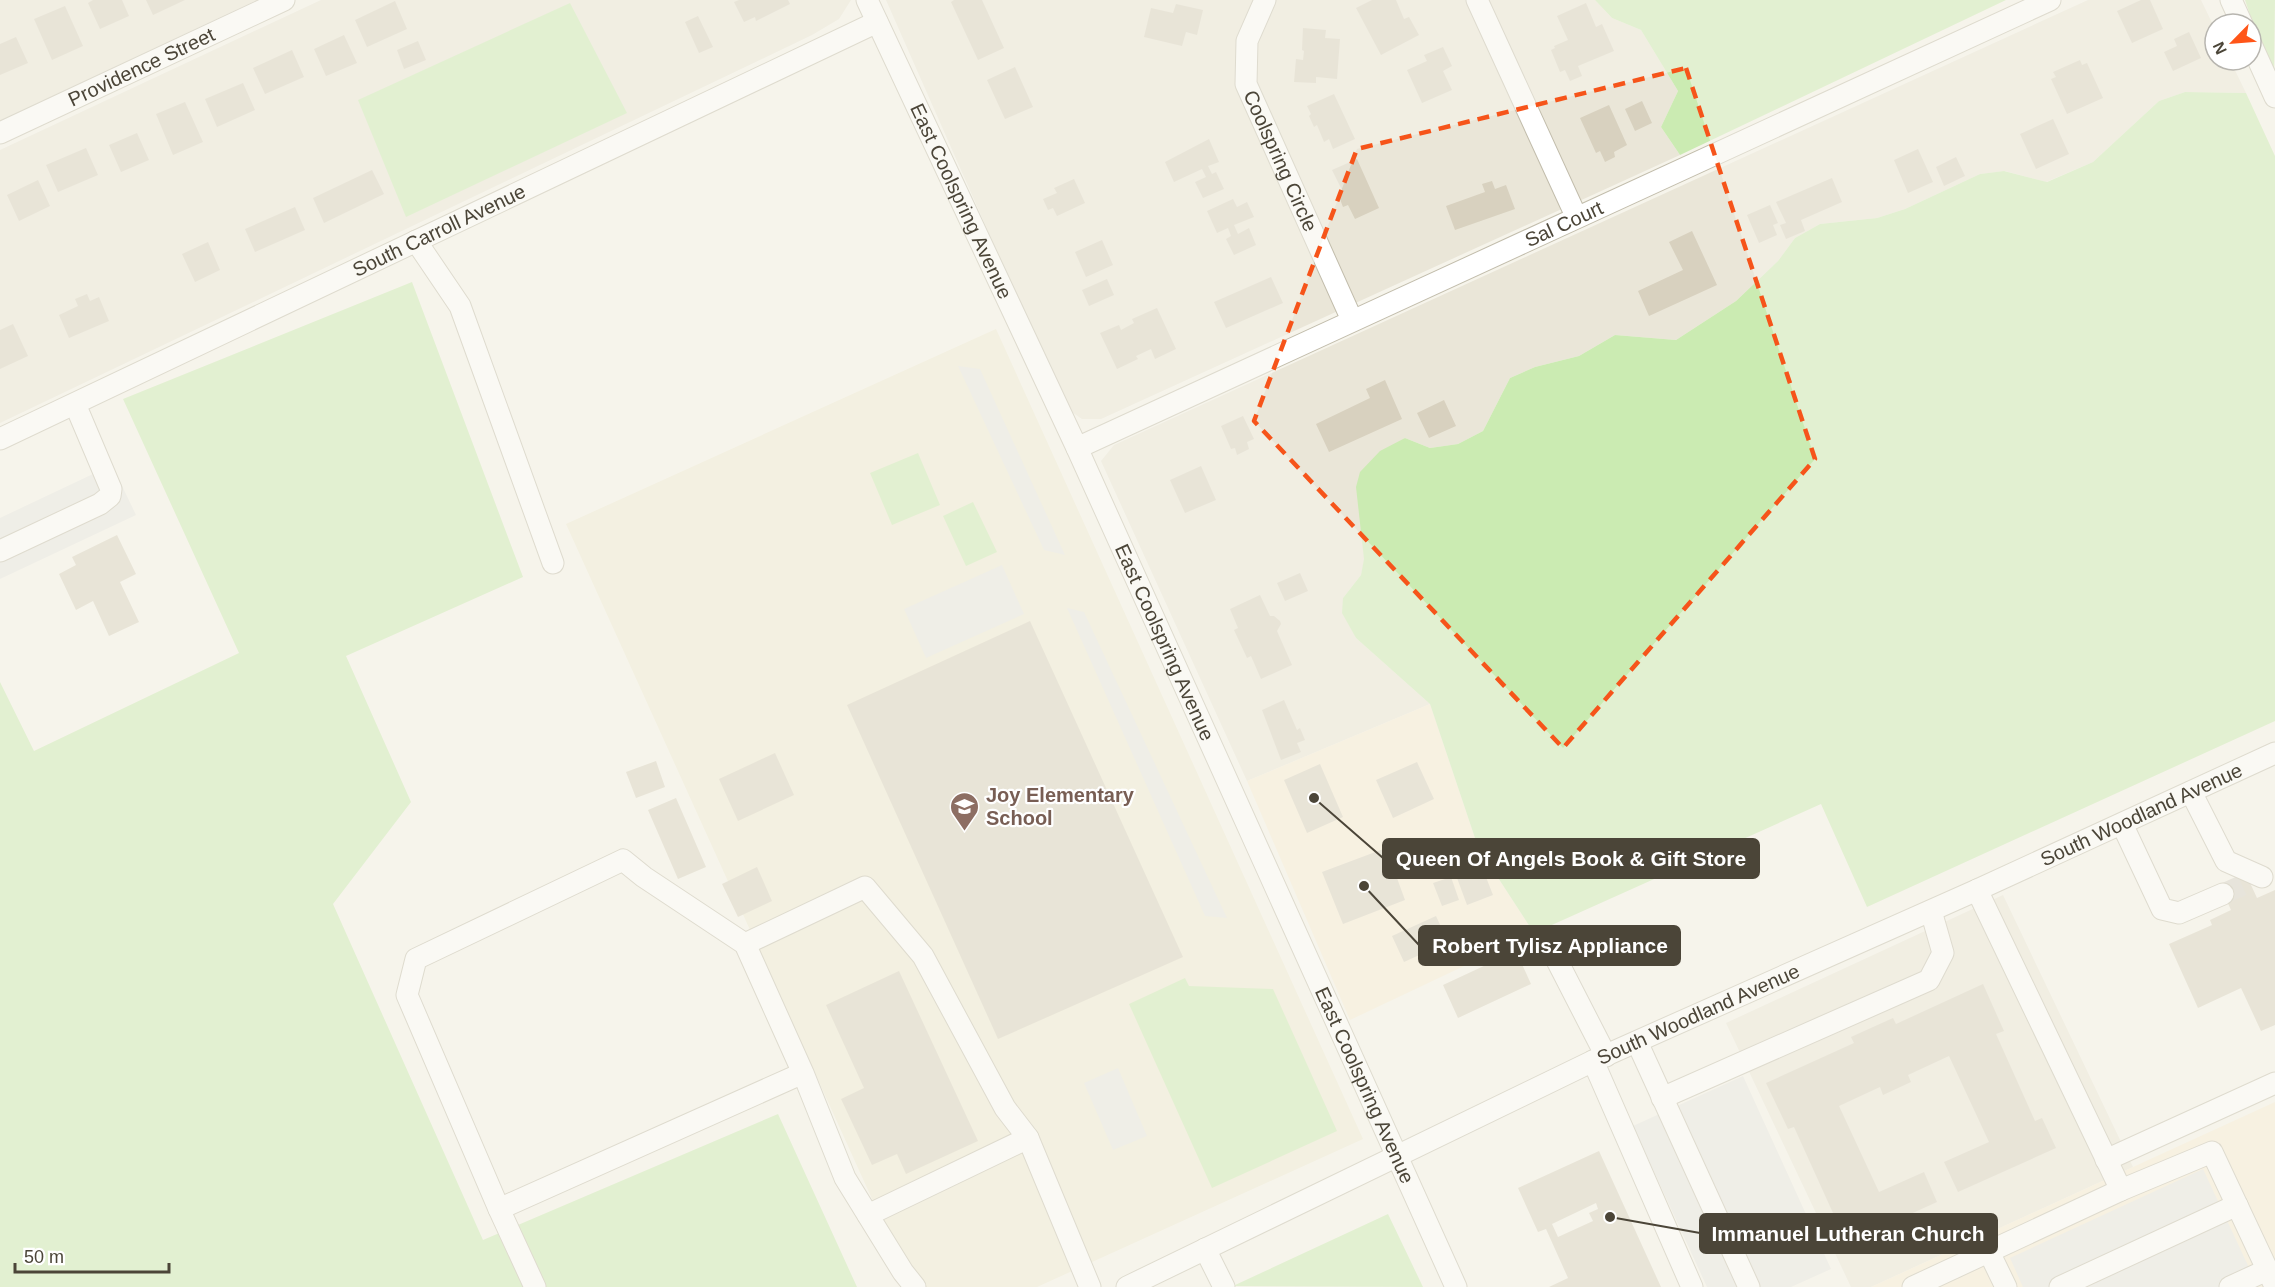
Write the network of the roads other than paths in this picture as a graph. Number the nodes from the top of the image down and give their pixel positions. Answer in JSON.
{"nodes":[{"id":1,"x":284,"y":0,"type":"edge"},
{"id":2,"x":867,"y":0,"type":"edge"},
{"id":3,"x":1265,"y":0,"type":"edge"},
{"id":4,"x":1477,"y":0,"type":"edge"},
{"id":5,"x":2050,"y":0,"type":"edge"},
{"id":6,"x":877,"y":22,"type":"junction"},
{"id":7,"x":2263,"y":70,"type":"edge"},
{"id":8,"x":2275,"y":97,"type":"edge"},
{"id":9,"x":0,"y":133,"type":"edge"},
{"id":10,"x":1576,"y":216,"type":"junction"},
{"id":11,"x":416,"y":241,"type":"junction"},
{"id":12,"x":1352,"y":320,"type":"junction"},
{"id":13,"x":75,"y":404,"type":"junction"},
{"id":14,"x":0,"y":439,"type":"edge"},
{"id":15,"x":1077,"y":448,"type":"junction"},
{"id":16,"x":0,"y":551,"type":"edge"},
{"id":17,"x":553,"y":563,"type":"dead end"},
{"id":18,"x":2274,"y":756,"type":"edge"},
{"id":19,"x":2191,"y":792,"type":"junction"},
{"id":20,"x":2122,"y":824,"type":"junction"},
{"id":21,"x":2226,"y":861,"type":"junction"},
{"id":22,"x":2262,"y":877,"type":"edge"},
{"id":23,"x":1977,"y":890,"type":"junction"},
{"id":24,"x":1931,"y":911,"type":"junction"},
{"id":25,"x":1548,"y":943,"type":"dead end"},
{"id":26,"x":745,"y":944,"type":"junction"},
{"id":27,"x":1637,"y":1042,"type":"junction"},
{"id":28,"x":1600,"y":1059,"type":"junction"},
{"id":29,"x":803,"y":1072,"type":"junction"},
{"id":30,"x":2275,"y":1083,"type":"edge"},
{"id":31,"x":1662,"y":1098,"type":"junction"},
{"id":32,"x":1028,"y":1138,"type":"junction"},
{"id":33,"x":1396,"y":1156,"type":"junction"},
{"id":34,"x":2106,"y":1160,"type":"junction"},
{"id":35,"x":2121,"y":1190,"type":"junction"},
{"id":36,"x":2237,"y":1205,"type":"junction"},
{"id":37,"x":499,"y":1209,"type":"junction"},
{"id":38,"x":868,"y":1215,"type":"junction"},
{"id":39,"x":1205,"y":1249,"type":"junction"},
{"id":40,"x":1989,"y":1251,"type":"junction"},
{"id":41,"x":2271,"y":1278,"type":"edge"},
{"id":42,"x":535,"y":1287,"type":"edge"},
{"id":43,"x":915,"y":1287,"type":"edge"},
{"id":44,"x":1090,"y":1287,"type":"edge"},
{"id":45,"x":1127,"y":1287,"type":"edge"},
{"id":46,"x":1224,"y":1287,"type":"edge"},
{"id":47,"x":1456,"y":1287,"type":"edge"},
{"id":48,"x":1692,"y":1287,"type":"edge"},
{"id":49,"x":1749,"y":1287,"type":"edge"},
{"id":50,"x":1913,"y":1287,"type":"edge"},
{"id":51,"x":2006,"y":1287,"type":"edge"},
{"id":52,"x":2060,"y":1287,"type":"edge"},
{"id":53,"x":2230,"y":1287,"type":"edge"}],
"edges":[{"from":1,"to":9,"type":"street","name":"Providence Street"},
{"from":2,"to":6,"type":"street","name":"East Coolspring Avenue"},
{"from":3,"to":12,"type":"street","name":"Coolspring Circle"},
{"from":4,"to":10,"type":"street"},
{"from":5,"to":10,"type":"street","name":"Sal Court"},
{"from":6,"to":11,"type":"street","name":"South Carroll Avenue"},
{"from":6,"to":15,"type":"street","name":"East Coolspring Avenue"},
{"from":7,"to":8,"type":"street"},
{"from":10,"to":12,"type":"street","name":"Sal Court"},
{"from":11,"to":13,"type":"street","name":"South Carroll Avenue"},
{"from":11,"to":17,"type":"street"},
{"from":12,"to":15,"type":"street","name":"Sal Court"},
{"from":13,"to":14,"type":"street","name":"South Carroll Avenue"},
{"from":13,"to":16,"type":"street"},
{"from":15,"to":33,"type":"street","name":"East Coolspring Avenue"},
{"from":18,"to":19,"type":"street","name":"South Woodland Avenue"},
{"from":19,"to":20,"type":"street","name":"South Woodland Avenue"},
{"from":19,"to":21,"type":"street"},
{"from":20,"to":21,"type":"street"},
{"from":20,"to":23,"type":"street","name":"South Woodland Avenue"},
{"from":21,"to":22,"type":"street"},
{"from":23,"to":24,"type":"street","name":"South Woodland Avenue"},
{"from":23,"to":34,"type":"street"},
{"from":24,"to":27,"type":"street","name":"South Woodland Avenue"},
{"from":24,"to":31,"type":"street"},
{"from":25,"to":28,"type":"street"},
{"from":26,"to":29,"type":"street"},
{"from":26,"to":32,"type":"street"},
{"from":26,"to":37,"type":"street"},
{"from":27,"to":28,"type":"street","name":"South Woodland Avenue"},
{"from":27,"to":31,"type":"street"},
{"from":28,"to":33,"type":"street","name":"South Woodland Avenue"},
{"from":28,"to":48,"type":"street"},
{"from":29,"to":37,"type":"street"},
{"from":29,"to":38,"type":"street"},
{"from":30,"to":34,"type":"street"},
{"from":31,"to":49,"type":"street"},
{"from":32,"to":38,"type":"street"},
{"from":32,"to":44,"type":"street"},
{"from":33,"to":39,"type":"street","name":"South Woodland Avenue"},
{"from":33,"to":47,"type":"street","name":"East Coolspring Avenue"},
{"from":34,"to":35,"type":"street"},
{"from":35,"to":36,"type":"street"},
{"from":35,"to":40,"type":"street"},
{"from":36,"to":41,"type":"street"},
{"from":36,"to":52,"type":"street"},
{"from":37,"to":42,"type":"street"},
{"from":38,"to":43,"type":"street"},
{"from":39,"to":45,"type":"street","name":"South Woodland Avenue"},
{"from":39,"to":46,"type":"street"},
{"from":40,"to":50,"type":"street"},
{"from":40,"to":51,"type":"street"},
{"from":41,"to":53,"type":"street"}]}
